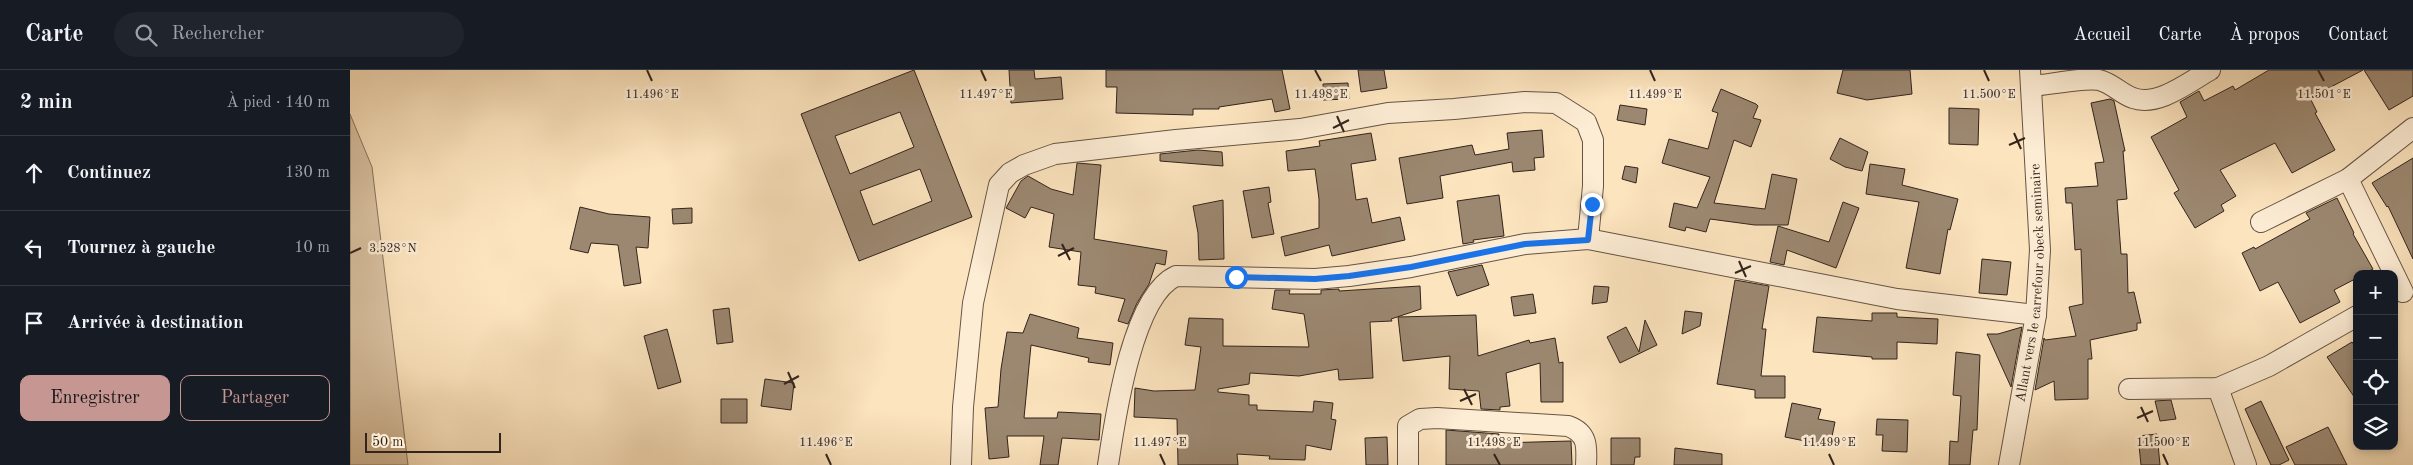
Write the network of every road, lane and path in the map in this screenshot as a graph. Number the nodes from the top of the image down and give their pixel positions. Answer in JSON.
{"nodes":[{"id":1,"x":2210,"y":70,"type":"edge"},
{"id":2,"x":2030,"y":78,"type":"edge"},
{"id":3,"x":2413,"y":128,"type":"edge"},
{"id":4,"x":2348,"y":179,"type":"junction"},
{"id":5,"x":2261,"y":222,"type":"dead end"},
{"id":6,"x":1588,"y":240,"type":"junction"},
{"id":7,"x":2404,"y":291,"type":"edge"},
{"id":8,"x":2036,"y":315,"type":"junction"},
{"id":9,"x":2353,"y":318,"type":"edge"},
{"id":10,"x":2218,"y":388,"type":"junction"},
{"id":11,"x":2129,"y":389,"type":"dead end"},
{"id":12,"x":961,"y":465,"type":"edge"},
{"id":13,"x":1108,"y":465,"type":"edge"},
{"id":14,"x":1408,"y":465,"type":"edge"},
{"id":15,"x":1586,"y":465,"type":"edge"},
{"id":16,"x":2009,"y":465,"type":"edge"},
{"id":17,"x":2246,"y":465,"type":"edge"}],
"edges":[{"from":1,"to":2,"type":"street"},
{"from":2,"to":8,"type":"street","name":"Allant vers le carrefour obeck seminaire"},
{"from":3,"to":4,"type":"street"},
{"from":4,"to":5,"type":"street"},
{"from":4,"to":7,"type":"street"},
{"from":6,"to":8,"type":"street"},
{"from":6,"to":12,"type":"street"},
{"from":6,"to":13,"type":"street"},
{"from":8,"to":16,"type":"street","name":"Allant vers le carrefour obeck seminaire"},
{"from":9,"to":10,"type":"street"},
{"from":10,"to":11,"type":"street"},
{"from":10,"to":17,"type":"street"},
{"from":14,"to":15,"type":"street"}]}
